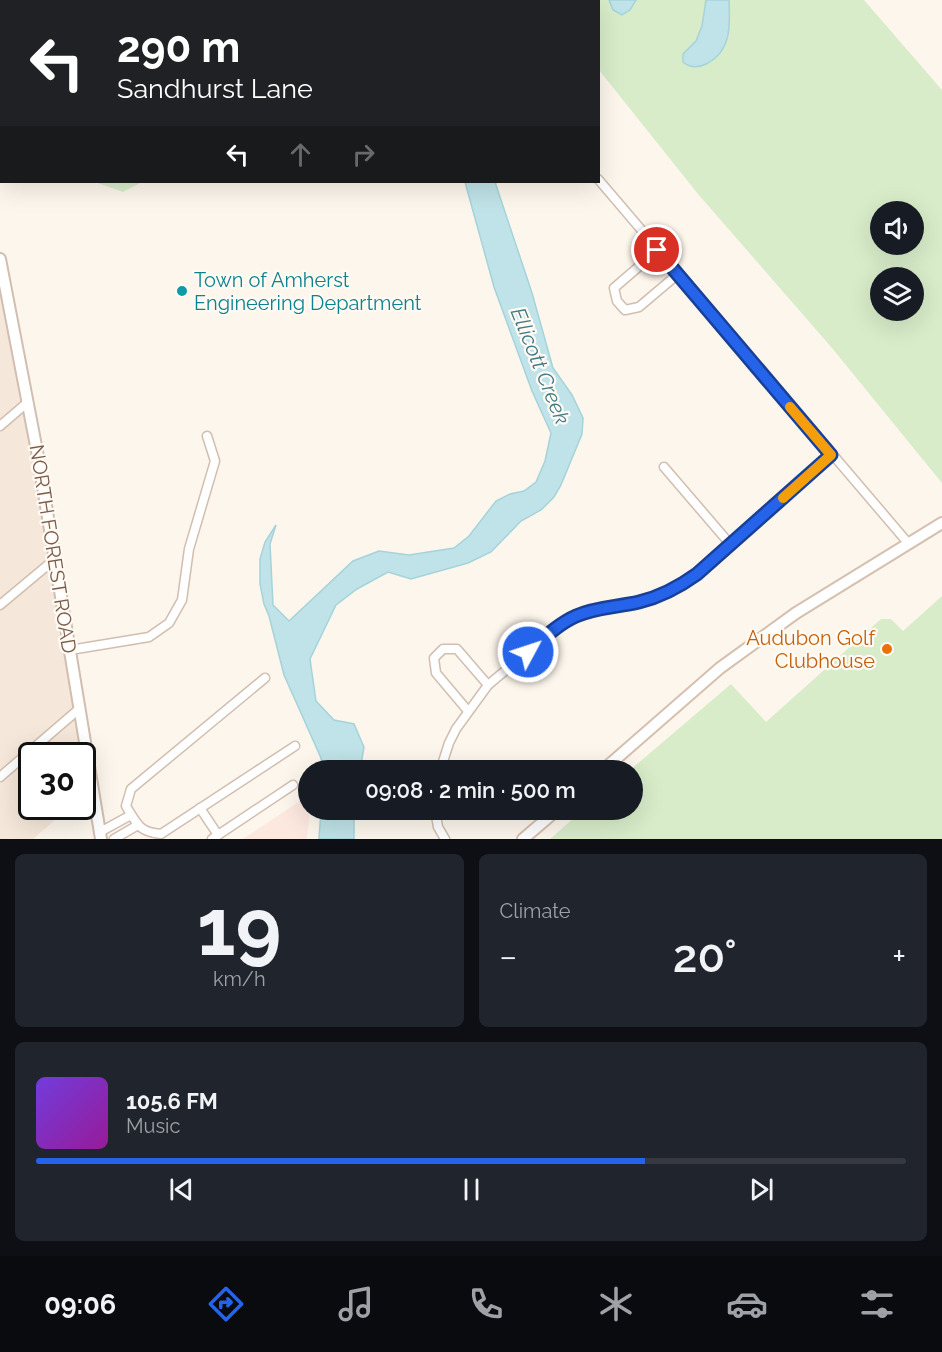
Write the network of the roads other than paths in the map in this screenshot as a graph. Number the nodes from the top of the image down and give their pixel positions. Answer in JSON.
{"nodes":[{"id":1,"x":600,"y":181,"type":"edge"},
{"id":2,"x":657,"y":250,"type":"junction"},
{"id":3,"x":0,"y":259,"type":"edge"},
{"id":4,"x":678,"y":274,"type":"junction"},
{"id":5,"x":28,"y":402,"type":"junction"},
{"id":6,"x":0,"y":426,"type":"edge"},
{"id":7,"x":207,"y":436,"type":"dead end"},
{"id":8,"x":831,"y":455,"type":"junction"},
{"id":9,"x":664,"y":467,"type":"dead end"},
{"id":10,"x":942,"y":523,"type":"edge"},
{"id":11,"x":908,"y":543,"type":"junction"},
{"id":12,"x":730,"y":544,"type":"junction"},
{"id":13,"x":55,"y":559,"type":"junction"},
{"id":14,"x":0,"y":604,"type":"edge"},
{"id":15,"x":70,"y":650,"type":"junction"},
{"id":16,"x":265,"y":678,"type":"dead end"},
{"id":17,"x":488,"y":685,"type":"junction"},
{"id":18,"x":79,"y":709,"type":"junction"},
{"id":19,"x":468,"y":711,"type":"junction"},
{"id":20,"x":295,"y":746,"type":"dead end"},
{"id":21,"x":444,"y":760,"type":"edge"},
{"id":22,"x":615,"y":760,"type":"edge"},
{"id":23,"x":0,"y":777,"type":"edge"},
{"id":24,"x":293,"y":785,"type":"dead end"},
{"id":25,"x":200,"y":808,"type":"junction"},
{"id":26,"x":131,"y":815,"type":"junction"},
{"id":27,"x":437,"y":820,"type":"edge"},
{"id":28,"x":545,"y":820,"type":"edge"},
{"id":29,"x":138,"y":825,"type":"junction"},
{"id":30,"x":100,"y":835,"type":"edge"},
{"id":31,"x":215,"y":837,"type":"edge"},
{"id":32,"x":114,"y":839,"type":"edge"},
{"id":33,"x":445,"y":839,"type":"edge"},
{"id":34,"x":523,"y":839,"type":"edge"}],
"edges":[{"from":1,"to":2,"type":"street"},
{"from":2,"to":4,"type":"street"},
{"from":2,"to":4,"type":"street"},
{"from":3,"to":5,"type":"street","name":"NORTH FOREST ROAD"},
{"from":4,"to":8,"type":"street"},
{"from":5,"to":6,"type":"street"},
{"from":5,"to":13,"type":"street","name":"NORTH FOREST ROAD"},
{"from":7,"to":15,"type":"street"},
{"from":8,"to":11,"type":"street"},
{"from":8,"to":12,"type":"street"},
{"from":9,"to":12,"type":"street"},
{"from":10,"to":11,"type":"street"},
{"from":11,"to":22,"type":"street"},
{"from":12,"to":17,"type":"street"},
{"from":13,"to":14,"type":"street"},
{"from":13,"to":15,"type":"street","name":"NORTH FOREST ROAD"},
{"from":15,"to":18,"type":"street","name":"NORTH FOREST ROAD"},
{"from":16,"to":26,"type":"street"},
{"from":17,"to":19,"type":"street"},
{"from":17,"to":19,"type":"street"},
{"from":18,"to":23,"type":"street"},
{"from":18,"to":30,"type":"street","name":"NORTH FOREST ROAD"},
{"from":19,"to":21,"type":"street"},
{"from":20,"to":25,"type":"street"},
{"from":24,"to":31,"type":"street"},
{"from":25,"to":29,"type":"street"},
{"from":25,"to":31,"type":"street"},
{"from":26,"to":29,"type":"street"},
{"from":26,"to":30,"type":"street"},
{"from":27,"to":33,"type":"street"},
{"from":28,"to":34,"type":"street"},
{"from":29,"to":32,"type":"street"}]}
